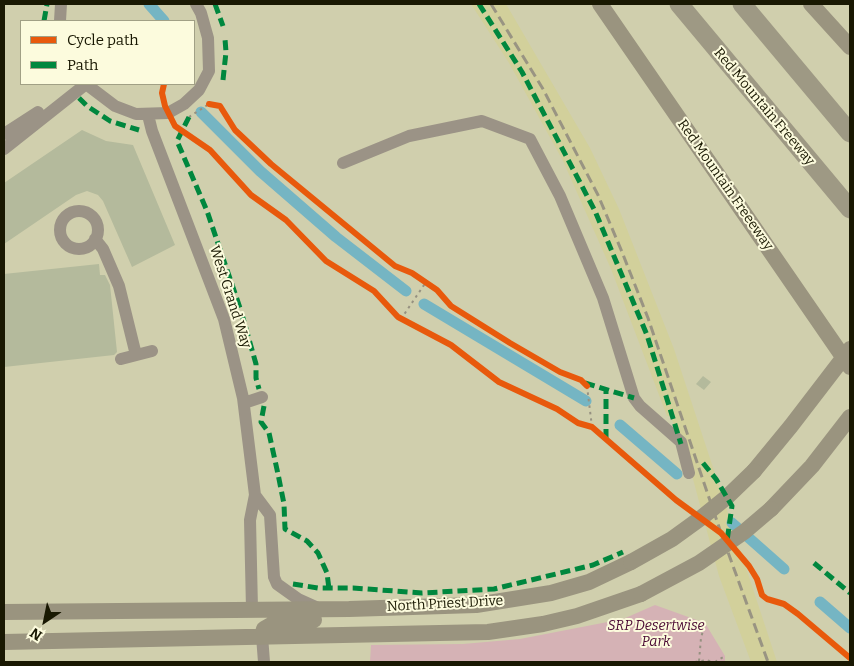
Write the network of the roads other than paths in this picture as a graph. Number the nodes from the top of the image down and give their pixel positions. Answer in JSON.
{"nodes":[{"id":1,"x":61,"y":4,"type":"edge"},
{"id":2,"x":196,"y":4,"type":"edge"},
{"id":3,"x":600,"y":4,"type":"edge"},
{"id":4,"x":679,"y":4,"type":"edge"},
{"id":5,"x":742,"y":4,"type":"edge"},
{"id":6,"x":811,"y":4,"type":"edge"},
{"id":7,"x":60,"y":20,"type":"edge"},
{"id":8,"x":850,"y":47,"type":"edge"},
{"id":9,"x":72,"y":85,"type":"edge"},
{"id":10,"x":85,"y":85,"type":"edge"},
{"id":11,"x":87,"y":85,"type":"edge"},
{"id":12,"x":148,"y":115,"type":"junction"},
{"id":13,"x":850,"y":133,"type":"edge"},
{"id":14,"x":4,"y":134,"type":"edge"},
{"id":15,"x":4,"y":149,"type":"edge"},
{"id":16,"x":342,"y":163,"type":"dead end"},
{"id":17,"x":818,"y":172,"type":"junction"},
{"id":18,"x":850,"y":209,"type":"edge"},
{"id":19,"x":850,"y":219,"type":"edge"},
{"id":20,"x":95,"y":240,"type":"dead end"},
{"id":21,"x":152,"y":351,"type":"dead end"},
{"id":22,"x":136,"y":355,"type":"junction"},
{"id":23,"x":848,"y":358,"type":"edge"},
{"id":24,"x":121,"y":359,"type":"dead end"},
{"id":25,"x":262,"y":398,"type":"dead end"},
{"id":26,"x":244,"y":403,"type":"junction"},
{"id":27,"x":850,"y":417,"type":"edge"},
{"id":28,"x":689,"y":472,"type":"dead end"},
{"id":29,"x":255,"y":495,"type":"junction"},
{"id":30,"x":252,"y":609,"type":"junction"},
{"id":31,"x":320,"y":609,"type":"junction"},
{"id":32,"x":349,"y":609,"type":"junction"},
{"id":33,"x":4,"y":612,"type":"edge"},
{"id":34,"x":262,"y":636,"type":"junction"},
{"id":35,"x":4,"y":642,"type":"edge"},
{"id":36,"x":264,"y":662,"type":"edge"}],
"edges":[{"from":1,"to":7,"type":"street"},
{"from":2,"to":12,"type":"street"},
{"from":3,"to":23,"type":"main road","name":"Red Mountain Freeeway"},
{"from":4,"to":17,"type":"highway","name":"Red Mountain Freeway"},
{"from":5,"to":13,"type":"highway"},
{"from":6,"to":8,"type":"main road"},
{"from":9,"to":14,"type":"street"},
{"from":10,"to":15,"type":"street"},
{"from":11,"to":12,"type":"street"},
{"from":12,"to":26,"type":"street","name":"West Grand Way"},
{"from":16,"to":28,"type":"street"},
{"from":17,"to":18,"type":"highway","name":"Red Mountain Freeway"},
{"from":17,"to":19,"type":"highway"},
{"from":20,"to":22,"type":"street"},
{"from":21,"to":22,"type":"street"},
{"from":22,"to":24,"type":"street"},
{"from":23,"to":32,"type":"main road","name":"North Priest Drive","bridge":true},
{"from":25,"to":26,"type":"street"},
{"from":26,"to":29,"type":"street","name":"West Grand Way"},
{"from":27,"to":34,"type":"main road","name":"North Priest Drive","bridge":true},
{"from":29,"to":30,"type":"street","name":"West Grand Way"},
{"from":29,"to":31,"type":"street"},
{"from":30,"to":31,"type":"main road","name":"North Priest Drive"},
{"from":30,"to":33,"type":"main road","name":"North Priest Drive"},
{"from":31,"to":32,"type":"main road","name":"North Priest Drive"},
{"from":32,"to":34,"type":"main road"},
{"from":34,"to":35,"type":"main road","name":"North Priest Drive"},
{"from":34,"to":36,"type":"street"}]}
